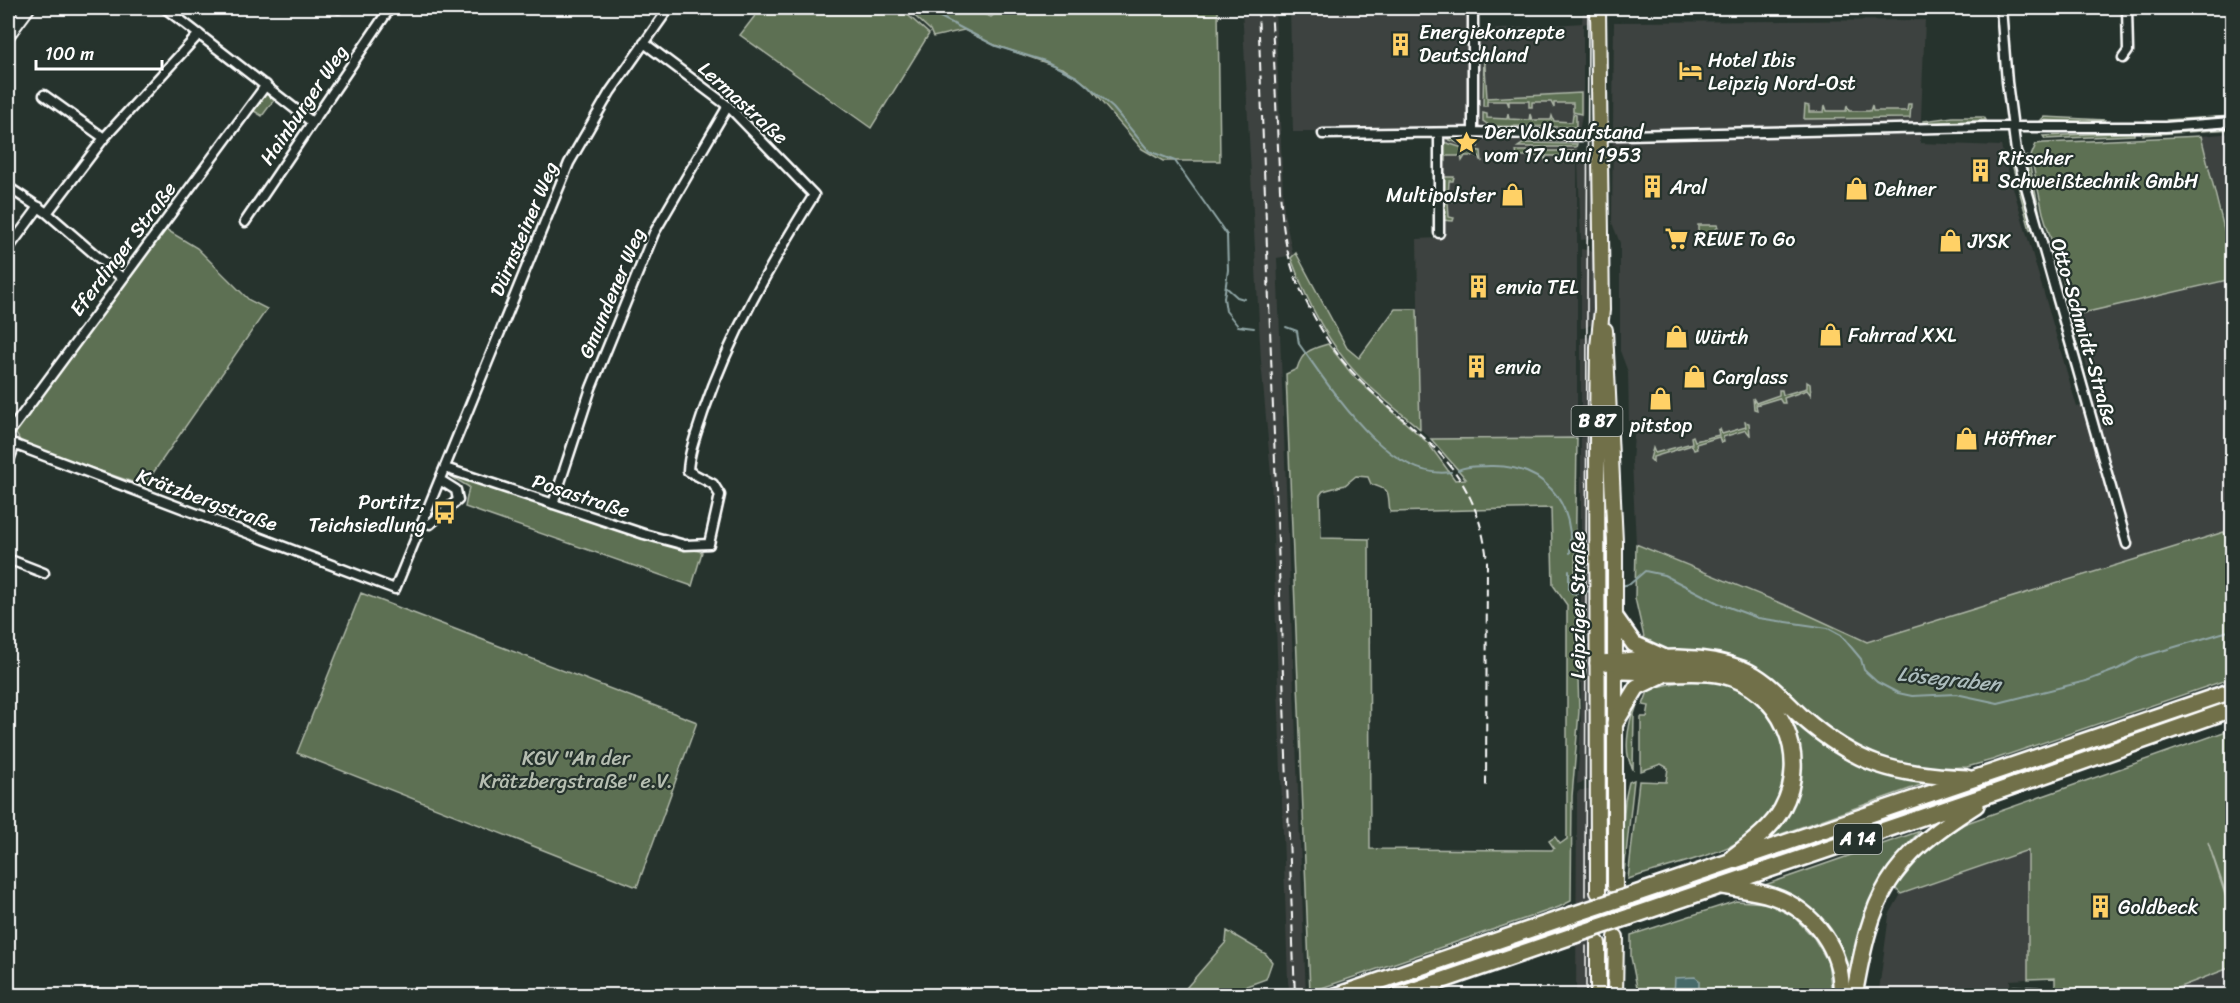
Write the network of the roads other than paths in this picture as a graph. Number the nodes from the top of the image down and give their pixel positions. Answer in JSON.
{"nodes":[{"id":1,"x":28,"y":8,"type":"edge"},
{"id":2,"x":168,"y":8,"type":"edge"},
{"id":3,"x":390,"y":8,"type":"edge"},
{"id":4,"x":669,"y":8,"type":"edge"},
{"id":5,"x":1473,"y":8,"type":"edge"},
{"id":6,"x":1598,"y":8,"type":"edge"},
{"id":7,"x":2001,"y":8,"type":"edge"},
{"id":8,"x":2127,"y":8,"type":"edge"},
{"id":9,"x":200,"y":34,"type":"junction"},
{"id":10,"x":8,"y":36,"type":"edge"},
{"id":11,"x":644,"y":43,"type":"junction"},
{"id":12,"x":2123,"y":58,"type":"dead end"},
{"id":13,"x":266,"y":85,"type":"junction"},
{"id":14,"x":44,"y":95,"type":"dead end"},
{"id":15,"x":728,"y":106,"type":"junction"},
{"id":16,"x":312,"y":122,"type":"junction"},
{"id":17,"x":2232,"y":122,"type":"edge"},
{"id":18,"x":2013,"y":128,"type":"junction"},
{"id":19,"x":1473,"y":132,"type":"junction"},
{"id":20,"x":1439,"y":133,"type":"junction"},
{"id":21,"x":1323,"y":134,"type":"dead end"},
{"id":22,"x":1599,"y":135,"type":"junction"},
{"id":23,"x":104,"y":138,"type":"junction"},
{"id":24,"x":8,"y":187,"type":"edge"},
{"id":25,"x":39,"y":207,"type":"junction"},
{"id":26,"x":47,"y":213,"type":"junction"},
{"id":27,"x":245,"y":222,"type":"dead end"},
{"id":28,"x":1439,"y":233,"type":"dead end"},
{"id":29,"x":8,"y":249,"type":"edge"},
{"id":30,"x":121,"y":277,"type":"junction"},
{"id":31,"x":1602,"y":319,"type":"junction"},
{"id":32,"x":8,"y":434,"type":"edge"},
{"id":33,"x":11,"y":443,"type":"edge"},
{"id":34,"x":8,"y":463,"type":"edge"},
{"id":35,"x":445,"y":468,"type":"junction"},
{"id":36,"x":440,"y":480,"type":"junction"},
{"id":37,"x":553,"y":504,"type":"junction"},
{"id":38,"x":423,"y":522,"type":"junction"},
{"id":39,"x":709,"y":544,"type":"joint"},
{"id":40,"x":2127,"y":544,"type":"dead end"},
{"id":41,"x":8,"y":559,"type":"edge"},
{"id":42,"x":44,"y":573,"type":"dead end"},
{"id":43,"x":395,"y":589,"type":"joint"},
{"id":44,"x":1615,"y":617,"type":"junction"},
{"id":45,"x":1598,"y":666,"type":"junction"},
{"id":46,"x":1615,"y":666,"type":"junction"},
{"id":47,"x":1667,"y":666,"type":"junction"},
{"id":48,"x":2232,"y":691,"type":"edge"},
{"id":49,"x":2232,"y":709,"type":"edge"},
{"id":50,"x":1615,"y":723,"type":"junction"},
{"id":51,"x":1975,"y":779,"type":"junction"},
{"id":52,"x":1996,"y":792,"type":"junction"},
{"id":53,"x":1723,"y":865,"type":"junction"},
{"id":54,"x":1615,"y":886,"type":"dead end"},
{"id":55,"x":1719,"y":886,"type":"junction"},
{"id":56,"x":1598,"y":892,"type":"dead end"},
{"id":57,"x":1616,"y":937,"type":"dead end"},
{"id":58,"x":1598,"y":943,"type":"dead end"},
{"id":59,"x":2014,"y":992,"type":"dead end"},
{"id":60,"x":1336,"y":996,"type":"edge"},
{"id":61,"x":1397,"y":996,"type":"edge"},
{"id":62,"x":1598,"y":996,"type":"edge"},
{"id":63,"x":1615,"y":996,"type":"edge"},
{"id":64,"x":1842,"y":996,"type":"edge"},
{"id":65,"x":1854,"y":996,"type":"edge"},
{"id":66,"x":2038,"y":996,"type":"edge"}],
"edges":[{"from":1,"to":10,"type":"main road"},
{"from":2,"to":9,"type":"street"},
{"from":3,"to":16,"type":"street","name":"Hainburger Weg"},
{"from":4,"to":11,"type":"street","name":"Dürnsteiner Weg"},
{"from":5,"to":19,"type":"street"},
{"from":6,"to":22,"type":"main road","name":"Leipziger Straße","number":"B 87"},
{"from":7,"to":18,"type":"street","name":"Otto-Schmidt-Straße"},
{"from":8,"to":12,"type":"street"},
{"from":9,"to":13,"type":"street"},
{"from":9,"to":23,"type":"street"},
{"from":11,"to":15,"type":"street","name":"Lermastraße"},
{"from":11,"to":35,"type":"street","name":"Dürnsteiner Weg"},
{"from":13,"to":16,"type":"street"},
{"from":13,"to":30,"type":"street","name":"Eferdinger Straße"},
{"from":14,"to":23,"type":"street"},
{"from":15,"to":37,"type":"street","name":"Gmundener Weg"},
{"from":15,"to":39,"type":"street","name":"Lermastraße"},
{"from":16,"to":27,"type":"street","name":"Hainburger Weg"},
{"from":17,"to":18,"type":"street"},
{"from":18,"to":22,"type":"street"},
{"from":18,"to":40,"type":"street","name":"Otto-Schmidt-Straße"},
{"from":19,"to":20,"type":"street"},
{"from":19,"to":22,"type":"street"},
{"from":20,"to":21,"type":"street"},
{"from":20,"to":28,"type":"street"},
{"from":22,"to":31,"type":"main road","name":"Leipziger Straße","number":"B 87"},
{"from":23,"to":26,"type":"street"},
{"from":24,"to":25,"type":"street"},
{"from":25,"to":26,"type":"street"},
{"from":25,"to":29,"type":"street"},
{"from":26,"to":30,"type":"street"},
{"from":30,"to":32,"type":"street","name":"Eferdinger Straße"},
{"from":31,"to":44,"type":"main road","name":"Leipziger Straße","number":"B 87"},
{"from":31,"to":45,"type":"main road","name":"Leipziger Straße","number":"B 87"},
{"from":33,"to":34,"type":"street"},
{"from":33,"to":43,"type":"street","name":"Krätzbergstraße"},
{"from":35,"to":36,"type":"street","name":"Dürnsteiner Weg"},
{"from":35,"to":37,"type":"street","name":"Posastraße"},
{"from":36,"to":38,"type":"street","name":"Dürnsteiner Weg"},
{"from":36,"to":38,"type":"street"},
{"from":37,"to":39,"type":"street","name":"Posastraße"},
{"from":38,"to":43,"type":"street","name":"Dürnsteiner Weg"},
{"from":41,"to":42,"type":"street"},
{"from":44,"to":46,"type":"main road","number":"B 87"},
{"from":44,"to":47,"type":"highway"},
{"from":45,"to":46,"type":"highway"},
{"from":45,"to":56,"type":"main road","name":"Leipziger Straße","number":"B 87"},
{"from":46,"to":47,"type":"highway"},
{"from":46,"to":50,"type":"main road","number":"B 87"},
{"from":47,"to":50,"type":"highway"},
{"from":47,"to":51,"type":"highway"},
{"from":47,"to":53,"type":"highway"},
{"from":48,"to":51,"type":"highway","number":"A 14"},
{"from":49,"to":52,"type":"highway","number":"A 14"},
{"from":50,"to":54,"type":"main road","number":"B 87"},
{"from":51,"to":53,"type":"highway","number":"A 14"},
{"from":52,"to":55,"type":"highway","number":"A 14"},
{"from":52,"to":65,"type":"highway"},
{"from":53,"to":60,"type":"highway","number":"A 14","bridge":true},
{"from":55,"to":61,"type":"highway","number":"A 14","bridge":true},
{"from":55,"to":64,"type":"highway"},
{"from":57,"to":63,"type":"main road"},
{"from":58,"to":62,"type":"main road"},
{"from":59,"to":66,"type":"street"}]}
